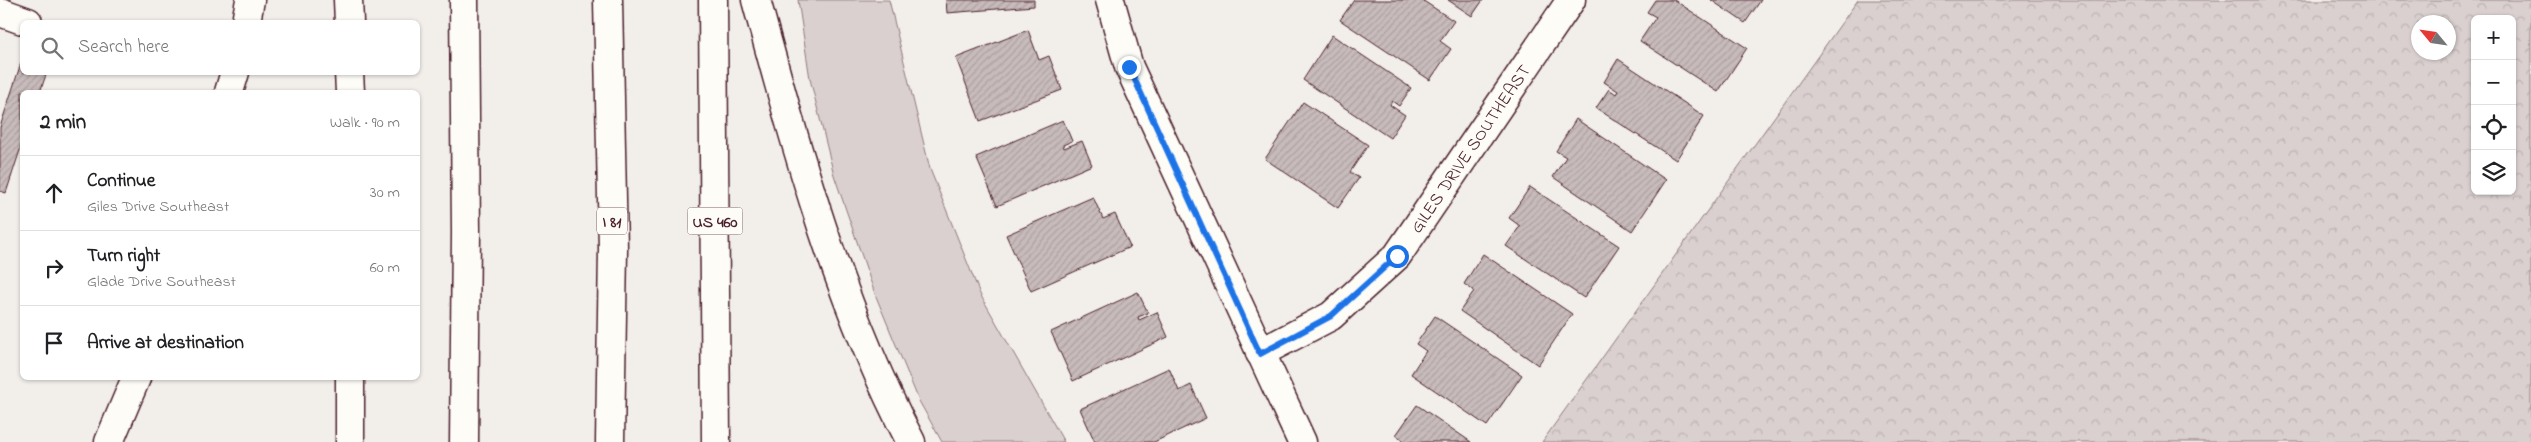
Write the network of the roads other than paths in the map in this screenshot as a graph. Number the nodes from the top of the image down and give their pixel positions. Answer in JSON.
{"nodes":[{"id":1,"x":250,"y":0,"type":"edge"},
{"id":2,"x":348,"y":0,"type":"edge"},
{"id":3,"x":464,"y":0,"type":"edge"},
{"id":4,"x":608,"y":0,"type":"edge"},
{"id":5,"x":713,"y":0,"type":"edge"},
{"id":6,"x":756,"y":0,"type":"edge"},
{"id":7,"x":1110,"y":0,"type":"edge"},
{"id":8,"x":1571,"y":0,"type":"edge"},
{"id":9,"x":0,"y":12,"type":"edge"},
{"id":10,"x":22,"y":20,"type":"edge"},
{"id":11,"x":246,"y":20,"type":"edge"},
{"id":12,"x":348,"y":20,"type":"edge"},
{"id":13,"x":234,"y":75,"type":"edge"},
{"id":14,"x":349,"y":75,"type":"edge"},
{"id":15,"x":230,"y":90,"type":"edge"},
{"id":16,"x":350,"y":90,"type":"edge"},
{"id":17,"x":1260,"y":354,"type":"junction"},
{"id":18,"x":135,"y":380,"type":"edge"},
{"id":19,"x":350,"y":380,"type":"edge"},
{"id":20,"x":109,"y":442,"type":"edge"},
{"id":21,"x":350,"y":442,"type":"edge"},
{"id":22,"x":464,"y":442,"type":"edge"},
{"id":23,"x":610,"y":442,"type":"edge"},
{"id":24,"x":716,"y":442,"type":"edge"},
{"id":25,"x":911,"y":442,"type":"edge"},
{"id":26,"x":1302,"y":442,"type":"edge"}],
"edges":[{"from":1,"to":11,"type":"main road"},
{"from":2,"to":12,"type":"main road"},
{"from":3,"to":22,"type":"main road"},
{"from":4,"to":23,"type":"main road","number":"I 81"},
{"from":5,"to":24,"type":"main road","number":"US 460"},
{"from":6,"to":25,"type":"main road"},
{"from":7,"to":17,"type":"main road"},
{"from":8,"to":17,"type":"main road","name":"GILES DRIVE SOUTHEAST"},
{"from":9,"to":10,"type":"main road"},
{"from":13,"to":15,"type":"main road"},
{"from":14,"to":16,"type":"main road"},
{"from":17,"to":26,"type":"main road"},
{"from":18,"to":20,"type":"main road"},
{"from":19,"to":21,"type":"main road"}]}
